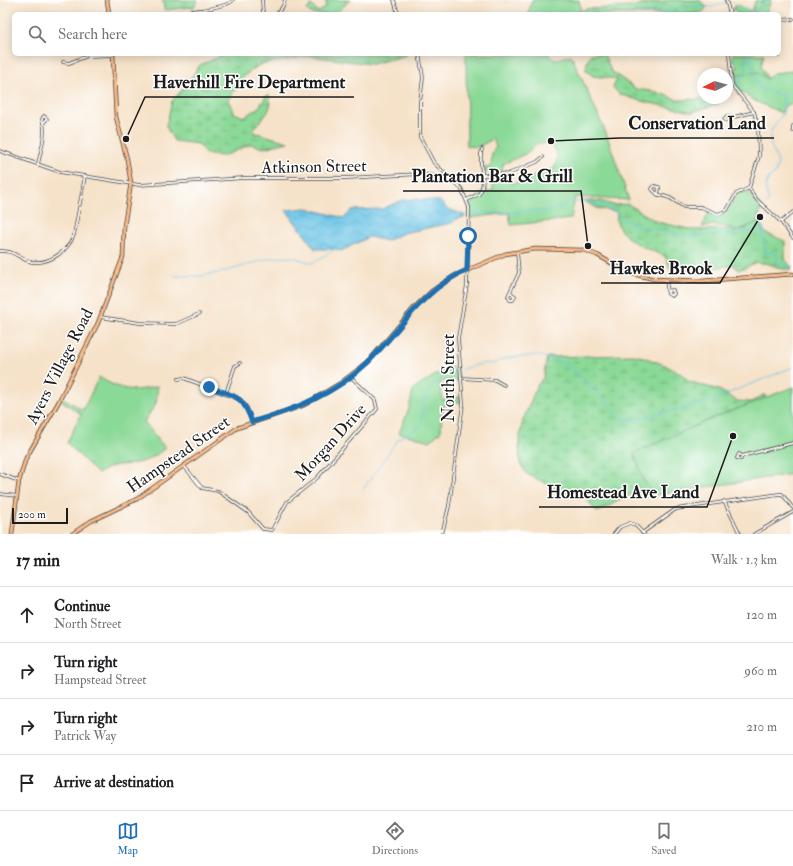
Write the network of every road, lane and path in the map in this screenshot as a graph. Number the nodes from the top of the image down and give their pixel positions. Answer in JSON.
{"nodes":[{"id":1,"x":106,"y":0,"type":"edge"},
{"id":2,"x":262,"y":0,"type":"edge"},
{"id":3,"x":285,"y":0,"type":"edge"},
{"id":4,"x":394,"y":0,"type":"edge"},
{"id":5,"x":726,"y":0,"type":"edge"},
{"id":6,"x":232,"y":1,"type":"edge"},
{"id":7,"x":109,"y":12,"type":"edge"},
{"id":8,"x":175,"y":12,"type":"edge"},
{"id":9,"x":263,"y":12,"type":"edge"},
{"id":10,"x":278,"y":12,"type":"edge"},
{"id":11,"x":397,"y":12,"type":"edge"},
{"id":12,"x":729,"y":12,"type":"edge"},
{"id":13,"x":793,"y":19,"type":"edge"},
{"id":14,"x":781,"y":20,"type":"edge"},
{"id":15,"x":87,"y":56,"type":"edge"},
{"id":16,"x":113,"y":56,"type":"edge"},
{"id":17,"x":419,"y":56,"type":"edge"},
{"id":18,"x":729,"y":56,"type":"edge"},
{"id":19,"x":63,"y":62,"type":"dead end"},
{"id":20,"x":754,"y":112,"type":"junction"},
{"id":21,"x":730,"y":118,"type":"dead end"},
{"id":22,"x":44,"y":122,"type":"dead end"},
{"id":23,"x":793,"y":126,"type":"edge"},
{"id":24,"x":793,"y":131,"type":"edge"},
{"id":25,"x":482,"y":149,"type":"dead end"},
{"id":26,"x":0,"y":151,"type":"edge"},
{"id":27,"x":543,"y":157,"type":"dead end"},
{"id":28,"x":38,"y":164,"type":"junction"},
{"id":29,"x":482,"y":175,"type":"junction"},
{"id":30,"x":85,"y":176,"type":"junction"},
{"id":31,"x":449,"y":179,"type":"junction"},
{"id":32,"x":131,"y":183,"type":"junction"},
{"id":33,"x":749,"y":188,"type":"junction"},
{"id":34,"x":658,"y":195,"type":"junction"},
{"id":35,"x":467,"y":200,"type":"junction"},
{"id":36,"x":793,"y":212,"type":"edge"},
{"id":37,"x":781,"y":222,"type":"junction"},
{"id":38,"x":793,"y":238,"type":"edge"},
{"id":39,"x":0,"y":251,"type":"edge"},
{"id":40,"x":517,"y":251,"type":"junction"},
{"id":41,"x":467,"y":270,"type":"junction"},
{"id":42,"x":793,"y":274,"type":"edge"},
{"id":43,"x":666,"y":280,"type":"junction"},
{"id":44,"x":667,"y":291,"type":"dead end"},
{"id":45,"x":510,"y":292,"type":"dead end"},
{"id":46,"x":199,"y":314,"type":"dead end"},
{"id":47,"x":100,"y":317,"type":"junction"},
{"id":48,"x":240,"y":363,"type":"dead end"},
{"id":49,"x":350,"y":376,"type":"junction"},
{"id":50,"x":461,"y":378,"type":"junction"},
{"id":51,"x":178,"y":379,"type":"dead end"},
{"id":52,"x":504,"y":385,"type":"dead end"},
{"id":53,"x":226,"y":393,"type":"junction"},
{"id":54,"x":252,"y":422,"type":"junction"},
{"id":55,"x":793,"y":444,"type":"edge"},
{"id":56,"x":742,"y":456,"type":"dead end"},
{"id":57,"x":184,"y":466,"type":"junction"},
{"id":58,"x":0,"y":474,"type":"edge"},
{"id":59,"x":19,"y":481,"type":"junction"},
{"id":60,"x":0,"y":494,"type":"edge"},
{"id":61,"x":17,"y":496,"type":"junction"},
{"id":62,"x":724,"y":501,"type":"junction"},
{"id":63,"x":793,"y":508,"type":"edge"},
{"id":64,"x":793,"y":512,"type":"edge"},
{"id":65,"x":643,"y":533,"type":"edge"},
{"id":66,"x":12,"y":534,"type":"edge"},
{"id":67,"x":72,"y":534,"type":"edge"},
{"id":68,"x":442,"y":534,"type":"edge"},
{"id":69,"x":614,"y":534,"type":"edge"},
{"id":70,"x":740,"y":534,"type":"edge"},
{"id":71,"x":754,"y":534,"type":"edge"}],
"edges":[{"from":1,"to":7,"type":"main road"},
{"from":2,"to":9,"type":"street"},
{"from":3,"to":10,"type":"street"},
{"from":4,"to":11,"type":"street"},
{"from":5,"to":12,"type":"street"},
{"from":6,"to":8,"type":"street"},
{"from":13,"to":14,"type":"street"},
{"from":15,"to":19,"type":"street"},
{"from":16,"to":32,"type":"main road","name":"Ayers Village Road"},
{"from":17,"to":31,"type":"street","name":"North Street"},
{"from":18,"to":20,"type":"street"},
{"from":20,"to":21,"type":"street"},
{"from":20,"to":33,"type":"street"},
{"from":22,"to":28,"type":"street"},
{"from":23,"to":24,"type":"street"},
{"from":25,"to":29,"type":"street"},
{"from":26,"to":28,"type":"street","name":"Atkinson Street"},
{"from":27,"to":29,"type":"street"},
{"from":28,"to":30,"type":"street","name":"Atkinson Street"},
{"from":29,"to":35,"type":"street"},
{"from":30,"to":32,"type":"street","name":"Atkinson Street"},
{"from":30,"to":39,"type":"street"},
{"from":31,"to":32,"type":"street","name":"Atkinson Street"},
{"from":31,"to":35,"type":"street","name":"North Street"},
{"from":32,"to":47,"type":"main road","name":"Ayers Village Road"},
{"from":33,"to":34,"type":"street"},
{"from":33,"to":37,"type":"street"},
{"from":34,"to":34,"type":"street"},
{"from":35,"to":41,"type":"street","name":"North Street"},
{"from":36,"to":37,"type":"street"},
{"from":37,"to":38,"type":"street"},
{"from":40,"to":41,"type":"main road","name":"Hampstead Street"},
{"from":40,"to":43,"type":"main road","name":"Hampstead Street"},
{"from":40,"to":45,"type":"street"},
{"from":41,"to":49,"type":"main road","name":"Hampstead Street"},
{"from":41,"to":50,"type":"street","name":"North Street"},
{"from":42,"to":43,"type":"main road","name":"Hampstead Street"},
{"from":43,"to":44,"type":"street"},
{"from":46,"to":47,"type":"street"},
{"from":47,"to":59,"type":"main road","name":"Ayers Village Road"},
{"from":48,"to":53,"type":"street"},
{"from":49,"to":54,"type":"main road","name":"Hampstead Street"},
{"from":49,"to":57,"type":"street","name":"Morgan Drive"},
{"from":50,"to":52,"type":"street"},
{"from":50,"to":68,"type":"street","name":"North Street"},
{"from":51,"to":53,"type":"street"},
{"from":53,"to":54,"type":"street"},
{"from":54,"to":57,"type":"main road","name":"Hampstead Street"},
{"from":55,"to":56,"type":"street"},
{"from":57,"to":67,"type":"main road","name":"Hampstead Street"},
{"from":58,"to":59,"type":"street"},
{"from":59,"to":61,"type":"main road","name":"Ayers Village Road"},
{"from":60,"to":61,"type":"street"},
{"from":61,"to":66,"type":"main road","name":"Ayers Village Road"},
{"from":62,"to":63,"type":"street"},
{"from":62,"to":65,"type":"street"},
{"from":62,"to":70,"type":"street"},
{"from":64,"to":71,"type":"street"},
{"from":65,"to":69,"type":"street"}]}
